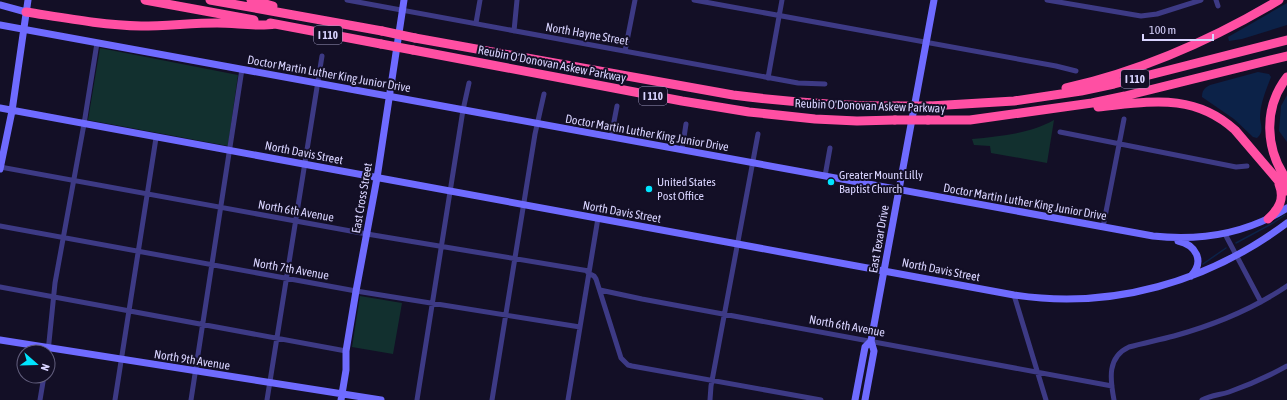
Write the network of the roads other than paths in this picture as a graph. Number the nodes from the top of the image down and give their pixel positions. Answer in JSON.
{"nodes":[{"id":1,"x":28,"y":0,"type":"edge"},
{"id":2,"x":145,"y":0,"type":"edge"},
{"id":3,"x":210,"y":0,"type":"edge"},
{"id":4,"x":251,"y":0,"type":"edge"},
{"id":5,"x":346,"y":0,"type":"edge"},
{"id":6,"x":404,"y":0,"type":"edge"},
{"id":7,"x":480,"y":0,"type":"edge"},
{"id":8,"x":517,"y":0,"type":"edge"},
{"id":9,"x":635,"y":0,"type":"edge"},
{"id":10,"x":694,"y":0,"type":"edge"},
{"id":11,"x":782,"y":0,"type":"edge"},
{"id":12,"x":934,"y":0,"type":"edge"},
{"id":13,"x":1047,"y":0,"type":"edge"},
{"id":14,"x":1201,"y":0,"type":"edge"},
{"id":15,"x":1216,"y":0,"type":"edge"},
{"id":16,"x":1279,"y":0,"type":"edge"},
{"id":17,"x":0,"y":5,"type":"edge"},
{"id":18,"x":1218,"y":6,"type":"dead end"},
{"id":19,"x":402,"y":10,"type":"junction"},
{"id":20,"x":26,"y":12,"type":"junction"},
{"id":21,"x":779,"y":16,"type":"junction"},
{"id":22,"x":334,"y":22,"type":"junction"},
{"id":23,"x":275,"y":24,"type":"junction"},
{"id":24,"x":476,"y":24,"type":"junction"},
{"id":25,"x":0,"y":25,"type":"edge"},
{"id":26,"x":23,"y":29,"type":"junction"},
{"id":27,"x":514,"y":31,"type":"junction"},
{"id":28,"x":1287,"y":40,"type":"edge"},
{"id":29,"x":97,"y":43,"type":"junction"},
{"id":30,"x":926,"y":43,"type":"junction"},
{"id":31,"x":625,"y":51,"type":"junction"},
{"id":32,"x":322,"y":56,"type":"dead end"},
{"id":33,"x":1287,"y":56,"type":"edge"},
{"id":34,"x":242,"y":69,"type":"junction"},
{"id":35,"x":1076,"y":71,"type":"dead end"},
{"id":36,"x":1287,"y":77,"type":"edge"},
{"id":37,"x":768,"y":78,"type":"junction"},
{"id":38,"x":318,"y":83,"type":"junction"},
{"id":39,"x":469,"y":83,"type":"dead end"},
{"id":40,"x":825,"y":84,"type":"dead end"},
{"id":41,"x":544,"y":94,"type":"dead end"},
{"id":42,"x":389,"y":96,"type":"junction"},
{"id":43,"x":980,"y":103,"type":"junction"},
{"id":44,"x":1077,"y":105,"type":"junction"},
{"id":45,"x":617,"y":106,"type":"dead end"},
{"id":46,"x":0,"y":108,"type":"edge"},
{"id":47,"x":12,"y":110,"type":"junction"},
{"id":48,"x":463,"y":110,"type":"junction"},
{"id":49,"x":1124,"y":119,"type":"dead end"},
{"id":50,"x":84,"y":124,"type":"junction"},
{"id":51,"x":538,"y":124,"type":"junction"},
{"id":52,"x":686,"y":124,"type":"dead end"},
{"id":53,"x":1060,"y":132,"type":"dead end"},
{"id":54,"x":758,"y":134,"type":"dead end"},
{"id":55,"x":156,"y":138,"type":"junction"},
{"id":56,"x":611,"y":138,"type":"junction"},
{"id":57,"x":1120,"y":143,"type":"junction"},
{"id":58,"x":830,"y":148,"type":"dead end"},
{"id":59,"x":230,"y":150,"type":"junction"},
{"id":60,"x":682,"y":150,"type":"junction"},
{"id":61,"x":753,"y":164,"type":"junction"},
{"id":62,"x":304,"y":165,"type":"junction"},
{"id":63,"x":1278,"y":165,"type":"junction"},
{"id":64,"x":1247,"y":166,"type":"dead end"},
{"id":65,"x":0,"y":168,"type":"edge"},
{"id":66,"x":825,"y":176,"type":"junction"},
{"id":67,"x":1287,"y":176,"type":"edge"},
{"id":68,"x":377,"y":178,"type":"junction"},
{"id":69,"x":1277,"y":179,"type":"junction"},
{"id":70,"x":74,"y":180,"type":"junction"},
{"id":71,"x":1287,"y":180,"type":"edge"},
{"id":72,"x":899,"y":190,"type":"junction"},
{"id":73,"x":450,"y":191,"type":"junction"},
{"id":74,"x":1287,"y":191,"type":"edge"},
{"id":75,"x":148,"y":194,"type":"junction"},
{"id":76,"x":524,"y":204,"type":"junction"},
{"id":77,"x":221,"y":208,"type":"junction"},
{"id":78,"x":1287,"y":208,"type":"edge"},
{"id":79,"x":598,"y":218,"type":"junction"},
{"id":80,"x":1268,"y":219,"type":"junction"},
{"id":81,"x":295,"y":221,"type":"junction"},
{"id":82,"x":1287,"y":223,"type":"edge"},
{"id":83,"x":0,"y":226,"type":"edge"},
{"id":84,"x":1103,"y":227,"type":"junction"},
{"id":85,"x":367,"y":234,"type":"junction"},
{"id":86,"x":1225,"y":234,"type":"junction"},
{"id":87,"x":64,"y":237,"type":"junction"},
{"id":88,"x":1167,"y":238,"type":"junction"},
{"id":89,"x":738,"y":244,"type":"junction"},
{"id":90,"x":442,"y":247,"type":"junction"},
{"id":91,"x":139,"y":251,"type":"junction"},
{"id":92,"x":1237,"y":256,"type":"junction"},
{"id":93,"x":516,"y":258,"type":"junction"},
{"id":94,"x":212,"y":264,"type":"junction"},
{"id":95,"x":884,"y":271,"type":"junction"},
{"id":96,"x":588,"y":272,"type":"junction"},
{"id":97,"x":1190,"y":277,"type":"junction"},
{"id":98,"x":286,"y":278,"type":"junction"},
{"id":99,"x":1287,"y":286,"type":"edge"},
{"id":100,"x":0,"y":287,"type":"edge"},
{"id":101,"x":600,"y":290,"type":"junction"},
{"id":102,"x":356,"y":291,"type":"junction"},
{"id":103,"x":1014,"y":295,"type":"junction"},
{"id":104,"x":54,"y":297,"type":"junction"},
{"id":105,"x":1261,"y":302,"type":"junction"},
{"id":106,"x":433,"y":304,"type":"junction"},
{"id":107,"x":129,"y":310,"type":"junction"},
{"id":108,"x":725,"y":314,"type":"junction"},
{"id":109,"x":506,"y":316,"type":"junction"},
{"id":110,"x":202,"y":324,"type":"junction"},
{"id":111,"x":580,"y":327,"type":"junction"},
{"id":112,"x":276,"y":338,"type":"junction"},
{"id":113,"x":0,"y":340,"type":"edge"},
{"id":114,"x":871,"y":341,"type":"junction"},
{"id":115,"x":19,"y":344,"type":"edge"},
{"id":116,"x":49,"y":344,"type":"edge"},
{"id":117,"x":56,"y":351,"type":"edge"},
{"id":118,"x":346,"y":351,"type":"junction"},
{"id":119,"x":122,"y":360,"type":"junction"},
{"id":120,"x":1287,"y":366,"type":"edge"},
{"id":121,"x":195,"y":371,"type":"junction"},
{"id":122,"x":1038,"y":372,"type":"junction"},
{"id":123,"x":712,"y":380,"type":"junction"},
{"id":124,"x":269,"y":383,"type":"junction"},
{"id":125,"x":43,"y":384,"type":"edge"},
{"id":126,"x":1112,"y":386,"type":"junction"},
{"id":127,"x":341,"y":397,"type":"edge"},
{"id":128,"x":40,"y":400,"type":"edge"},
{"id":129,"x":115,"y":400,"type":"edge"},
{"id":130,"x":191,"y":400,"type":"edge"},
{"id":131,"x":267,"y":400,"type":"edge"},
{"id":132,"x":381,"y":400,"type":"edge"},
{"id":133,"x":417,"y":400,"type":"edge"},
{"id":134,"x":492,"y":400,"type":"edge"},
{"id":135,"x":568,"y":400,"type":"edge"},
{"id":136,"x":710,"y":400,"type":"edge"},
{"id":137,"x":821,"y":400,"type":"edge"},
{"id":138,"x":855,"y":400,"type":"edge"},
{"id":139,"x":865,"y":400,"type":"edge"},
{"id":140,"x":1046,"y":400,"type":"edge"},
{"id":141,"x":1114,"y":400,"type":"edge"},
{"id":142,"x":1202,"y":400,"type":"edge"}],
"edges":[{"from":1,"to":20,"type":"main road"},
{"from":2,"to":23,"type":"highway","name":"Reubin O'Donovan Askew Parkway","number":"I 110"},
{"from":3,"to":22,"type":"highway","name":"Reubin O'Donovan Askew Parkway","number":"I 110"},
{"from":4,"to":22,"type":"highway"},
{"from":5,"to":19,"type":"street","name":"North Hayne Street"},
{"from":6,"to":19,"type":"main road","name":"East Cross Street"},
{"from":7,"to":24,"type":"street"},
{"from":8,"to":27,"type":"street"},
{"from":9,"to":31,"type":"street"},
{"from":10,"to":21,"type":"street"},
{"from":11,"to":21,"type":"street"},
{"from":12,"to":30,"type":"main road","name":"East Texar Drive"},
{"from":13,"to":14,"type":"street"},
{"from":15,"to":18,"type":"street"},
{"from":16,"to":43,"type":"highway"},
{"from":17,"to":20,"type":"main road"},
{"from":19,"to":24,"type":"street","name":"North Hayne Street"},
{"from":19,"to":42,"type":"main road","name":"East Cross Street"},
{"from":20,"to":23,"type":"highway"},
{"from":20,"to":26,"type":"main road"},
{"from":21,"to":30,"type":"street"},
{"from":21,"to":37,"type":"street"},
{"from":22,"to":43,"type":"highway","name":"Reubin O'Donovan Askew Parkway","number":"I 110","bridge":true},
{"from":23,"to":44,"type":"highway","name":"Reubin O'Donovan Askew Parkway","number":"I 110","bridge":true},
{"from":24,"to":27,"type":"street","name":"North Hayne Street"},
{"from":25,"to":26,"type":"main road","name":"Doctor Martin Luther King Junior Drive"},
{"from":26,"to":29,"type":"main road","name":"Doctor Martin Luther King Junior Drive"},
{"from":26,"to":47,"type":"main road"},
{"from":27,"to":31,"type":"street","name":"North Hayne Street"},
{"from":28,"to":43,"type":"highway","name":"Reubin O'Donovan Askew Parkway","number":"I 110"},
{"from":29,"to":34,"type":"main road","name":"Doctor Martin Luther King Junior Drive"},
{"from":29,"to":50,"type":"street"},
{"from":30,"to":35,"type":"street"},
{"from":30,"to":72,"type":"main road","name":"East Texar Drive"},
{"from":31,"to":37,"type":"street","name":"North Hayne Street"},
{"from":32,"to":38,"type":"street"},
{"from":33,"to":44,"type":"highway","name":"Reubin O'Donovan Askew Parkway","number":"I 110"},
{"from":34,"to":38,"type":"main road","name":"Doctor Martin Luther King Junior Drive"},
{"from":34,"to":59,"type":"street"},
{"from":36,"to":63,"type":"highway"},
{"from":37,"to":40,"type":"street","name":"North Hayne Street"},
{"from":38,"to":42,"type":"main road","name":"Doctor Martin Luther King Junior Drive"},
{"from":38,"to":62,"type":"street"},
{"from":39,"to":48,"type":"street"},
{"from":41,"to":51,"type":"street"},
{"from":42,"to":48,"type":"main road","name":"Doctor Martin Luther King Junior Drive"},
{"from":42,"to":68,"type":"main road","name":"East Cross Street"},
{"from":44,"to":69,"type":"highway"},
{"from":45,"to":56,"type":"street"},
{"from":46,"to":47,"type":"main road","name":"North Davis Street"},
{"from":47,"to":50,"type":"main road","name":"North Davis Street"},
{"from":47,"to":65,"type":"main road"},
{"from":48,"to":51,"type":"main road","name":"Doctor Martin Luther King Junior Drive"},
{"from":48,"to":73,"type":"street"},
{"from":49,"to":57,"type":"street"},
{"from":50,"to":55,"type":"main road","name":"North Davis Street"},
{"from":50,"to":70,"type":"street"},
{"from":51,"to":56,"type":"main road","name":"Doctor Martin Luther King Junior Drive"},
{"from":51,"to":76,"type":"street"},
{"from":52,"to":60,"type":"street"},
{"from":53,"to":57,"type":"street"},
{"from":54,"to":61,"type":"street"},
{"from":55,"to":59,"type":"main road","name":"North Davis Street"},
{"from":55,"to":75,"type":"street"},
{"from":56,"to":60,"type":"main road","name":"Doctor Martin Luther King Junior Drive"},
{"from":57,"to":64,"type":"street"},
{"from":57,"to":84,"type":"street"},
{"from":58,"to":66,"type":"street"},
{"from":59,"to":62,"type":"main road","name":"North Davis Street"},
{"from":59,"to":77,"type":"street"},
{"from":60,"to":61,"type":"main road","name":"Doctor Martin Luther King Junior Drive"},
{"from":61,"to":66,"type":"main road","name":"Doctor Martin Luther King Junior Drive"},
{"from":61,"to":89,"type":"street"},
{"from":62,"to":68,"type":"main road","name":"North Davis Street"},
{"from":62,"to":81,"type":"street"},
{"from":63,"to":67,"type":"highway"},
{"from":63,"to":71,"type":"highway"},
{"from":65,"to":70,"type":"street","name":"North 6th Avenue"},
{"from":66,"to":72,"type":"main road","name":"Doctor Martin Luther King Junior Drive"},
{"from":68,"to":73,"type":"main road","name":"North Davis Street"},
{"from":68,"to":85,"type":"main road","name":"East Cross Street"},
{"from":69,"to":74,"type":"highway"},
{"from":69,"to":80,"type":"highway"},
{"from":70,"to":75,"type":"street","name":"North 6th Avenue"},
{"from":70,"to":87,"type":"street"},
{"from":72,"to":84,"type":"main road","name":"Doctor Martin Luther King Junior Drive"},
{"from":72,"to":95,"type":"main road","name":"East Texar Drive"},
{"from":73,"to":76,"type":"main road","name":"North Davis Street"},
{"from":73,"to":90,"type":"street"},
{"from":75,"to":77,"type":"street","name":"North 6th Avenue"},
{"from":75,"to":91,"type":"street"},
{"from":76,"to":79,"type":"main road","name":"North Davis Street"},
{"from":76,"to":93,"type":"street"},
{"from":77,"to":81,"type":"street","name":"North 6th Avenue"},
{"from":77,"to":94,"type":"street"},
{"from":78,"to":80,"type":"main road","name":"Doctor Martin Luther King Junior Drive"},
{"from":79,"to":89,"type":"main road","name":"North Davis Street"},
{"from":79,"to":96,"type":"street"},
{"from":80,"to":86,"type":"main road","name":"Doctor Martin Luther King Junior Drive"},
{"from":81,"to":85,"type":"street","name":"North 6th Avenue"},
{"from":81,"to":98,"type":"street"},
{"from":82,"to":92,"type":"main road","name":"North Davis Street"},
{"from":83,"to":87,"type":"street","name":"North 7th Avenue"},
{"from":84,"to":88,"type":"main road","name":"Doctor Martin Luther King Junior Drive"},
{"from":85,"to":90,"type":"street","name":"North 6th Avenue"},
{"from":85,"to":102,"type":"main road","name":"East Cross Street"},
{"from":86,"to":88,"type":"main road","name":"Doctor Martin Luther King Junior Drive"},
{"from":86,"to":92,"type":"street"},
{"from":87,"to":91,"type":"street","name":"North 7th Avenue"},
{"from":87,"to":104,"type":"street"},
{"from":88,"to":97,"type":"main road"},
{"from":89,"to":95,"type":"main road","name":"North Davis Street"},
{"from":89,"to":108,"type":"street"},
{"from":90,"to":93,"type":"street","name":"North 6th Avenue"},
{"from":90,"to":106,"type":"street"},
{"from":91,"to":94,"type":"street","name":"North 7th Avenue"},
{"from":91,"to":107,"type":"street"},
{"from":92,"to":97,"type":"main road","name":"North Davis Street"},
{"from":92,"to":105,"type":"street"},
{"from":93,"to":96,"type":"street","name":"North 6th Avenue"},
{"from":93,"to":109,"type":"street"},
{"from":94,"to":98,"type":"street","name":"North 7th Avenue"},
{"from":94,"to":110,"type":"street"},
{"from":95,"to":103,"type":"main road","name":"North Davis Street"},
{"from":95,"to":114,"type":"main road","name":"East Texar Drive"},
{"from":96,"to":101,"type":"street"},
{"from":96,"to":111,"type":"street"},
{"from":97,"to":103,"type":"main road","name":"North Davis Street"},
{"from":98,"to":102,"type":"street","name":"North 7th Avenue"},
{"from":98,"to":112,"type":"street"},
{"from":99,"to":105,"type":"street"},
{"from":100,"to":104,"type":"street"},
{"from":101,"to":108,"type":"street","name":"North 6th Avenue"},
{"from":101,"to":123,"type":"street"},
{"from":102,"to":106,"type":"street","name":"North 7th Avenue"},
{"from":102,"to":118,"type":"main road","name":"East Cross Street"},
{"from":103,"to":122,"type":"street"},
{"from":104,"to":107,"type":"street"},
{"from":104,"to":116,"type":"street"},
{"from":105,"to":126,"type":"street"},
{"from":106,"to":109,"type":"street","name":"North 7th Avenue"},
{"from":106,"to":133,"type":"street"},
{"from":107,"to":110,"type":"street"},
{"from":107,"to":119,"type":"street"},
{"from":108,"to":114,"type":"street","name":"North 6th Avenue"},
{"from":108,"to":123,"type":"street"},
{"from":109,"to":111,"type":"street","name":"North 7th Avenue"},
{"from":109,"to":134,"type":"street"},
{"from":110,"to":112,"type":"street"},
{"from":110,"to":121,"type":"street"},
{"from":111,"to":135,"type":"street"},
{"from":112,"to":118,"type":"street"},
{"from":112,"to":124,"type":"street"},
{"from":113,"to":115,"type":"main road","name":"North 9th Avenue"},
{"from":114,"to":122,"type":"street","name":"North 6th Avenue"},
{"from":114,"to":138,"type":"main road","name":"East Texar Drive"},
{"from":114,"to":139,"type":"main road","name":"East Texar Drive"},
{"from":117,"to":119,"type":"main road","name":"North 9th Avenue"},
{"from":118,"to":127,"type":"main road","name":"East Cross Street"},
{"from":119,"to":121,"type":"main road","name":"North 9th Avenue"},
{"from":119,"to":129,"type":"street"},
{"from":120,"to":142,"type":"street"},
{"from":121,"to":124,"type":"main road","name":"North 9th Avenue"},
{"from":121,"to":130,"type":"street"},
{"from":122,"to":126,"type":"street","name":"North 6th Avenue"},
{"from":122,"to":140,"type":"street"},
{"from":123,"to":136,"type":"street"},
{"from":123,"to":137,"type":"street"},
{"from":124,"to":127,"type":"main road","name":"North 9th Avenue"},
{"from":124,"to":131,"type":"street"},
{"from":125,"to":128,"type":"street"},
{"from":126,"to":141,"type":"street"},
{"from":127,"to":132,"type":"main road","name":"North 9th Avenue"}]}
